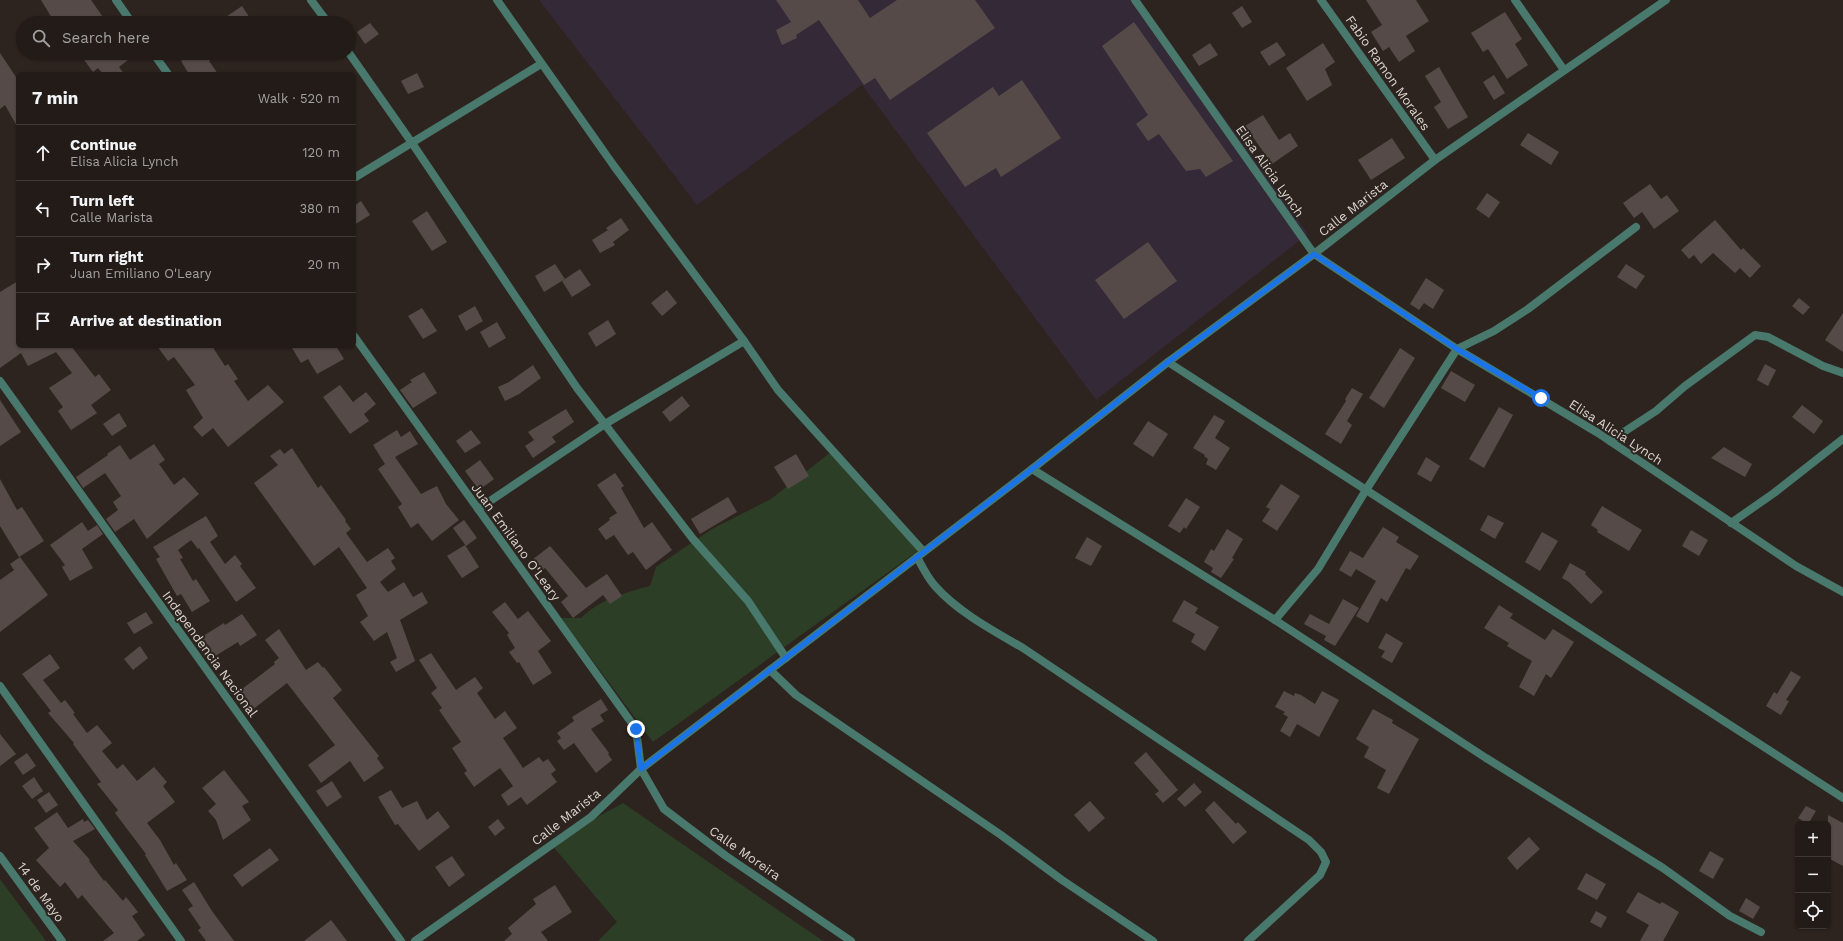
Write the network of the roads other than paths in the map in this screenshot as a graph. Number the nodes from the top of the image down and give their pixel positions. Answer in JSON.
{"nodes":[{"id":1,"x":116,"y":0,"type":"edge"},
{"id":2,"x":312,"y":0,"type":"edge"},
{"id":3,"x":497,"y":0,"type":"edge"},
{"id":4,"x":1134,"y":0,"type":"edge"},
{"id":5,"x":1321,"y":0,"type":"edge"},
{"id":6,"x":1515,"y":0,"type":"edge"},
{"id":7,"x":1666,"y":0,"type":"edge"},
{"id":8,"x":127,"y":16,"type":"edge"},
{"id":9,"x":323,"y":16,"type":"edge"},
{"id":10,"x":158,"y":60,"type":"edge"},
{"id":11,"x":354,"y":60,"type":"edge"},
{"id":12,"x":541,"y":64,"type":"junction"},
{"id":13,"x":1564,"y":70,"type":"junction"},
{"id":14,"x":167,"y":72,"type":"edge"},
{"id":15,"x":412,"y":143,"type":"junction"},
{"id":16,"x":1435,"y":160,"type":"junction"},
{"id":17,"x":356,"y":177,"type":"edge"},
{"id":18,"x":1636,"y":227,"type":"dead end"},
{"id":19,"x":1314,"y":254,"type":"junction"},
{"id":20,"x":356,"y":339,"type":"edge"},
{"id":21,"x":744,"y":341,"type":"junction"},
{"id":22,"x":1457,"y":349,"type":"junction"},
{"id":23,"x":1168,"y":362,"type":"junction"},
{"id":24,"x":1843,"y":373,"type":"edge"},
{"id":25,"x":0,"y":381,"type":"edge"},
{"id":26,"x":605,"y":424,"type":"junction"},
{"id":27,"x":1843,"y":439,"type":"edge"},
{"id":28,"x":1610,"y":441,"type":"junction"},
{"id":29,"x":1032,"y":469,"type":"junction"},
{"id":30,"x":1366,"y":490,"type":"junction"},
{"id":31,"x":478,"y":509,"type":"junction"},
{"id":32,"x":1731,"y":522,"type":"junction"},
{"id":33,"x":920,"y":554,"type":"junction"},
{"id":34,"x":1843,"y":584,"type":"edge"},
{"id":35,"x":1834,"y":586,"type":"junction"},
{"id":36,"x":1843,"y":592,"type":"edge"},
{"id":37,"x":1275,"y":620,"type":"junction"},
{"id":38,"x":786,"y":658,"type":"junction"},
{"id":39,"x":770,"y":670,"type":"junction"},
{"id":40,"x":0,"y":686,"type":"edge"},
{"id":41,"x":641,"y":769,"type":"junction"},
{"id":42,"x":1843,"y":798,"type":"edge"},
{"id":43,"x":0,"y":856,"type":"edge"},
{"id":44,"x":1761,"y":932,"type":"dead end"},
{"id":45,"x":62,"y":941,"type":"edge"},
{"id":46,"x":181,"y":941,"type":"edge"},
{"id":47,"x":401,"y":941,"type":"edge"},
{"id":48,"x":415,"y":941,"type":"edge"},
{"id":49,"x":851,"y":941,"type":"edge"},
{"id":50,"x":1153,"y":941,"type":"edge"},
{"id":51,"x":1248,"y":941,"type":"edge"}],
"edges":[{"from":1,"to":8,"type":"street"},
{"from":2,"to":9,"type":"street"},
{"from":3,"to":12,"type":"street"},
{"from":4,"to":19,"type":"street","name":"Elisa Alicia Lynch"},
{"from":5,"to":16,"type":"street","name":"Fabio Ramon Morales"},
{"from":6,"to":13,"type":"street"},
{"from":7,"to":13,"type":"street","name":"Calle Marista"},
{"from":10,"to":14,"type":"street"},
{"from":11,"to":15,"type":"street"},
{"from":12,"to":15,"type":"street"},
{"from":12,"to":21,"type":"street"},
{"from":13,"to":16,"type":"street","name":"Calle Marista"},
{"from":15,"to":17,"type":"street"},
{"from":15,"to":26,"type":"street"},
{"from":16,"to":19,"type":"street","name":"Calle Marista"},
{"from":18,"to":22,"type":"street"},
{"from":19,"to":22,"type":"street","name":"Elisa Alicia Lynch"},
{"from":19,"to":23,"type":"street","name":"Calle Marista"},
{"from":20,"to":31,"type":"street","name":"Juan Emiliano O'Leary"},
{"from":21,"to":26,"type":"street"},
{"from":21,"to":33,"type":"street"},
{"from":22,"to":28,"type":"street","name":"Elisa Alicia Lynch"},
{"from":22,"to":30,"type":"street"},
{"from":23,"to":29,"type":"street","name":"Calle Marista"},
{"from":23,"to":30,"type":"street"},
{"from":24,"to":28,"type":"street"},
{"from":25,"to":47,"type":"street","name":"Independencia Nacional"},
{"from":26,"to":31,"type":"street"},
{"from":26,"to":38,"type":"street"},
{"from":27,"to":32,"type":"street"},
{"from":28,"to":32,"type":"street","name":"Elisa Alicia Lynch"},
{"from":29,"to":33,"type":"street","name":"Calle Marista"},
{"from":29,"to":37,"type":"street"},
{"from":30,"to":37,"type":"street"},
{"from":30,"to":42,"type":"street"},
{"from":31,"to":41,"type":"street","name":"Juan Emiliano O'Leary"},
{"from":32,"to":35,"type":"street","name":"Elisa Alicia Lynch"},
{"from":33,"to":38,"type":"street","name":"Calle Marista"},
{"from":33,"to":51,"type":"street"},
{"from":34,"to":35,"type":"street"},
{"from":35,"to":36,"type":"street","name":"Elisa Alicia Lynch"},
{"from":37,"to":44,"type":"street"},
{"from":38,"to":39,"type":"street","name":"Calle Marista"},
{"from":39,"to":41,"type":"street","name":"Calle Marista"},
{"from":39,"to":50,"type":"street"},
{"from":40,"to":46,"type":"street"},
{"from":41,"to":48,"type":"street","name":"Calle Marista"},
{"from":41,"to":49,"type":"street","name":"Calle Moreira"},
{"from":43,"to":45,"type":"street","name":"14 de Mayo"}]}
